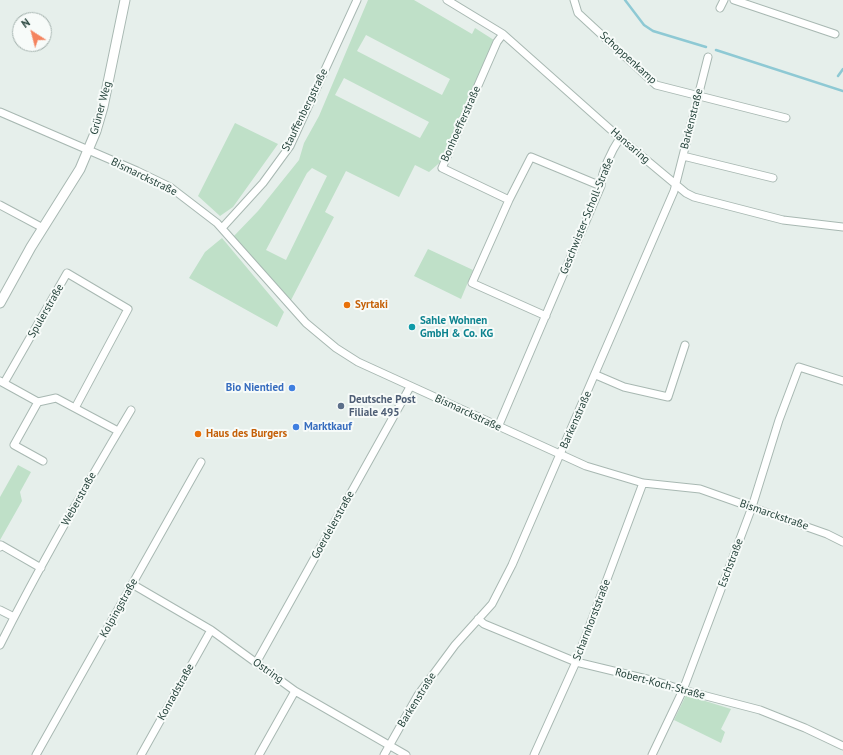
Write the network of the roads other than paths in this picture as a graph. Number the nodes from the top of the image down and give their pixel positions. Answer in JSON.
{"nodes":[{"id":1,"x":125,"y":0,"type":"edge"},
{"id":2,"x":357,"y":0,"type":"edge"},
{"id":3,"x":447,"y":0,"type":"edge"},
{"id":4,"x":574,"y":0,"type":"edge"},
{"id":5,"x":724,"y":0,"type":"edge"},
{"id":6,"x":734,"y":0,"type":"edge"},
{"id":7,"x":720,"y":8,"type":"dead end"},
{"id":8,"x":503,"y":34,"type":"junction"},
{"id":9,"x":835,"y":34,"type":"dead end"},
{"id":10,"x":708,"y":57,"type":"dead end"},
{"id":11,"x":698,"y":96,"type":"junction"},
{"id":12,"x":0,"y":112,"type":"edge"},
{"id":13,"x":786,"y":118,"type":"dead end"},
{"id":14,"x":620,"y":138,"type":"junction"},
{"id":15,"x":87,"y":150,"type":"junction"},
{"id":16,"x":683,"y":156,"type":"junction"},
{"id":17,"x":773,"y":178,"type":"dead end"},
{"id":18,"x":676,"y":184,"type":"junction"},
{"id":19,"x":601,"y":186,"type":"junction"},
{"id":20,"x":509,"y":200,"type":"junction"},
{"id":21,"x":0,"y":205,"type":"edge"},
{"id":22,"x":843,"y":227,"type":"edge"},
{"id":23,"x":43,"y":228,"type":"junction"},
{"id":24,"x":222,"y":228,"type":"junction"},
{"id":25,"x":0,"y":303,"type":"edge"},
{"id":26,"x":546,"y":316,"type":"junction"},
{"id":27,"x":685,"y":345,"type":"dead end"},
{"id":28,"x":596,"y":375,"type":"junction"},
{"id":29,"x":843,"y":381,"type":"edge"},
{"id":30,"x":2,"y":382,"type":"edge"},
{"id":31,"x":410,"y":387,"type":"junction"},
{"id":32,"x":38,"y":402,"type":"junction"},
{"id":33,"x":75,"y":408,"type":"junction"},
{"id":34,"x":131,"y":410,"type":"dead end"},
{"id":35,"x":498,"y":427,"type":"junction"},
{"id":36,"x":118,"y":431,"type":"junction"},
{"id":37,"x":560,"y":455,"type":"junction"},
{"id":38,"x":43,"y":461,"type":"dead end"},
{"id":39,"x":202,"y":462,"type":"dead end"},
{"id":40,"x":643,"y":483,"type":"junction"},
{"id":41,"x":752,"y":507,"type":"junction"},
{"id":42,"x":843,"y":542,"type":"edge"},
{"id":43,"x":0,"y":546,"type":"edge"},
{"id":44,"x":41,"y":568,"type":"junction"},
{"id":45,"x":132,"y":584,"type":"junction"},
{"id":46,"x":0,"y":610,"type":"edge"},
{"id":47,"x":14,"y":617,"type":"junction"},
{"id":48,"x":478,"y":619,"type":"junction"},
{"id":49,"x":211,"y":630,"type":"junction"},
{"id":50,"x":0,"y":645,"type":"edge"},
{"id":51,"x":576,"y":662,"type":"junction"},
{"id":52,"x":256,"y":663,"type":"junction"},
{"id":53,"x":295,"y":690,"type":"junction"},
{"id":54,"x":683,"y":690,"type":"junction"},
{"id":55,"x":390,"y":745,"type":"junction"},
{"id":56,"x":843,"y":746,"type":"edge"},
{"id":57,"x":36,"y":755,"type":"edge"},
{"id":58,"x":141,"y":755,"type":"edge"},
{"id":59,"x":259,"y":755,"type":"edge"},
{"id":60,"x":384,"y":755,"type":"edge"},
{"id":61,"x":406,"y":755,"type":"edge"},
{"id":62,"x":534,"y":755,"type":"edge"},
{"id":63,"x":652,"y":755,"type":"edge"}],
"edges":[{"from":1,"to":15,"type":"street","name":"Grüner Weg"},
{"from":2,"to":24,"type":"street","name":"Stauffenbergstraße"},
{"from":3,"to":8,"type":"street","name":"Hansaring"},
{"from":4,"to":11,"type":"street","name":"Schoppenkamp"},
{"from":5,"to":7,"type":"street"},
{"from":6,"to":9,"type":"street"},
{"from":8,"to":14,"type":"street","name":"Hansaring"},
{"from":8,"to":20,"type":"street","name":"Bonhoefferstraße"},
{"from":10,"to":11,"type":"street","name":"Barkenstraße"},
{"from":11,"to":13,"type":"street","name":"Schoppenkamp"},
{"from":11,"to":16,"type":"street","name":"Barkenstraße"},
{"from":12,"to":15,"type":"street","name":"Bismarckstraße"},
{"from":14,"to":18,"type":"street","name":"Hansaring"},
{"from":14,"to":19,"type":"street","name":"Geschwister-Scholl-Straße"},
{"from":15,"to":23,"type":"street","name":"Grüner Weg"},
{"from":15,"to":24,"type":"street","name":"Bismarckstraße"},
{"from":16,"to":17,"type":"street"},
{"from":16,"to":18,"type":"street","name":"Barkenstraße"},
{"from":18,"to":22,"type":"street","name":"Hansaring"},
{"from":18,"to":28,"type":"street","name":"Barkenstraße"},
{"from":19,"to":20,"type":"street"},
{"from":19,"to":26,"type":"street","name":"Geschwister-Scholl-Straße"},
{"from":20,"to":26,"type":"street"},
{"from":21,"to":23,"type":"street"},
{"from":23,"to":25,"type":"street","name":"Grüner Weg"},
{"from":24,"to":31,"type":"street","name":"Bismarckstraße"},
{"from":26,"to":35,"type":"street","name":"Geschwister-Scholl-Straße"},
{"from":27,"to":28,"type":"street"},
{"from":28,"to":37,"type":"street","name":"Barkenstraße"},
{"from":29,"to":41,"type":"street","name":"Eschstraße"},
{"from":30,"to":32,"type":"street"},
{"from":30,"to":33,"type":"street","name":"Spulerstraße"},
{"from":31,"to":35,"type":"street","name":"Bismarckstraße"},
{"from":31,"to":52,"type":"street","name":"Goerdelerstraße"},
{"from":32,"to":33,"type":"street"},
{"from":32,"to":38,"type":"street"},
{"from":33,"to":36,"type":"street"},
{"from":34,"to":36,"type":"street","name":"Weberstraße"},
{"from":35,"to":37,"type":"street","name":"Bismarckstraße"},
{"from":36,"to":44,"type":"street","name":"Weberstraße"},
{"from":37,"to":40,"type":"street","name":"Bismarckstraße"},
{"from":37,"to":48,"type":"street","name":"Barkenstraße"},
{"from":39,"to":45,"type":"street","name":"Kolpingstraße"},
{"from":40,"to":41,"type":"street","name":"Bismarckstraße"},
{"from":40,"to":51,"type":"street","name":"Scharnhorststraße"},
{"from":41,"to":42,"type":"street","name":"Bismarckstraße"},
{"from":41,"to":54,"type":"street","name":"Eschstraße"},
{"from":43,"to":44,"type":"street"},
{"from":44,"to":47,"type":"street","name":"Weberstraße"},
{"from":45,"to":49,"type":"street","name":"Ostring"},
{"from":45,"to":57,"type":"street","name":"Kolpingstraße"},
{"from":46,"to":47,"type":"street"},
{"from":47,"to":50,"type":"street","name":"Weberstraße"},
{"from":48,"to":51,"type":"street","name":"Robert-Koch-Straße"},
{"from":48,"to":55,"type":"street","name":"Barkenstraße"},
{"from":49,"to":52,"type":"street","name":"Ostring"},
{"from":49,"to":58,"type":"street","name":"Konradstraße"},
{"from":51,"to":54,"type":"street","name":"Robert-Koch-Straße"},
{"from":51,"to":62,"type":"street","name":"Scharnhorststraße"},
{"from":52,"to":53,"type":"street","name":"Ostring"},
{"from":53,"to":55,"type":"street","name":"Ostring"},
{"from":53,"to":59,"type":"street"},
{"from":54,"to":56,"type":"street","name":"Robert-Koch-Straße"},
{"from":54,"to":63,"type":"street","name":"Eschstraße"},
{"from":55,"to":60,"type":"street","name":"Barkenstraße"},
{"from":55,"to":61,"type":"street","name":"Ostring"}]}
